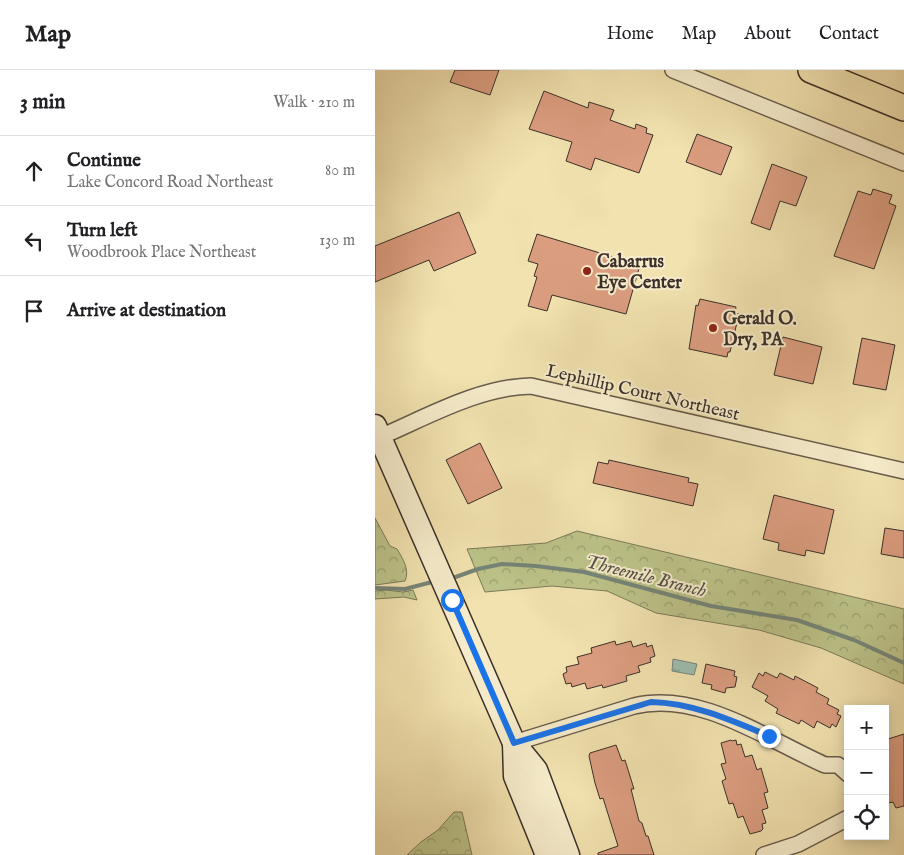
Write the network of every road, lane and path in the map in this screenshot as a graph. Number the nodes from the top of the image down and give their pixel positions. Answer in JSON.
{"nodes":[{"id":1,"x":673,"y":70,"type":"edge"},
{"id":2,"x":811,"y":70,"type":"edge"},
{"id":3,"x":904,"y":108,"type":"edge"},
{"id":4,"x":904,"y":163,"type":"edge"},
{"id":5,"x":377,"y":432,"type":"edge"},
{"id":6,"x":904,"y":471,"type":"edge"},
{"id":7,"x":514,"y":743,"type":"junction"},
{"id":8,"x":844,"y":770,"type":"edge"},
{"id":9,"x":844,"y":820,"type":"edge"},
{"id":10,"x":547,"y":855,"type":"edge"},
{"id":11,"x":568,"y":855,"type":"edge"},
{"id":12,"x":763,"y":855,"type":"edge"}],
"edges":[{"from":1,"to":4,"type":"street"},
{"from":2,"to":3,"type":"main road"},
{"from":5,"to":6,"type":"street","name":"Lephillip Court Northeast"},
{"from":5,"to":7,"type":"main road"},
{"from":7,"to":8,"type":"street"},
{"from":7,"to":10,"type":"main road"},
{"from":7,"to":11,"type":"main road"},
{"from":9,"to":12,"type":"street"}]}
